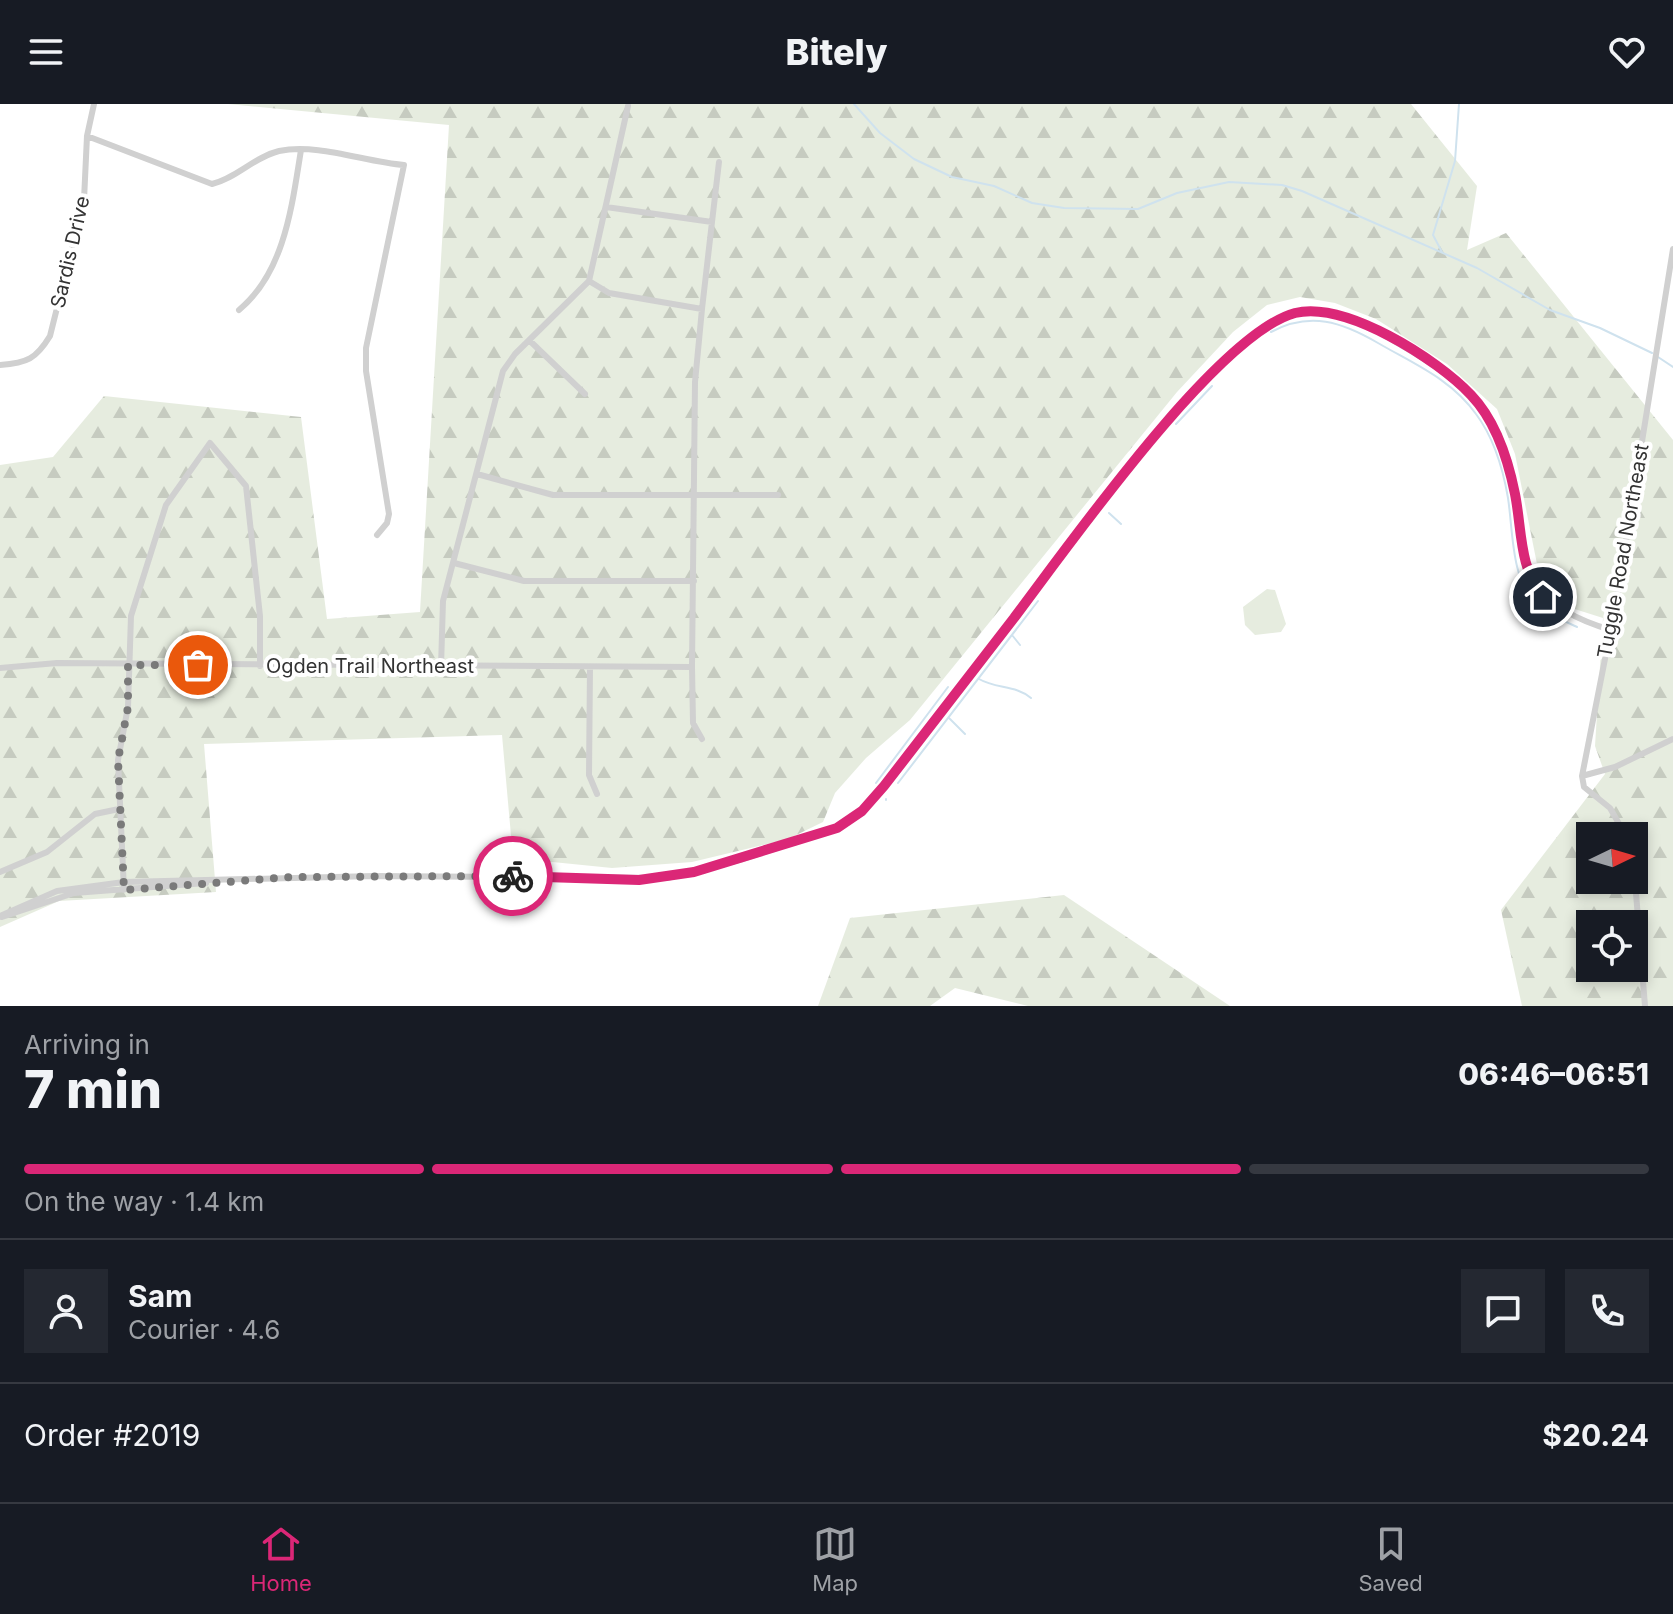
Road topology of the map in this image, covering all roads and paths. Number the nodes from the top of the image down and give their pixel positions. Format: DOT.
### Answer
graph roads {
  1 [pos="94,104"];
  2 [pos="628,106"];
  3 [pos="87,136"];
  4 [pos="301,150"];
  5 [pos="719,162"];
  6 [pos="606,207"];
  7 [pos="712,222"];
  8 [pos="1673,249"];
  9 [pos="589,281"];
  10 [pos="702,309"];
  11 [pos="239,310"];
  12 [pos="530,341"];
  13 [pos="0,365"];
  14 [pos="585,394"];
  15 [pos="477,474"];
  16 [pos="778,495"];
  17 [pos="696,497"];
  18 [pos="377,535"];
  19 [pos="454,563"];
  20 [pos="694,581"];
  21 [pos="1611,630"];
  22 [pos="128,665"];
  23 [pos="260,666"];
  24 [pos="441,667"];
  25 [pos="590,667"];
  26 [pos="692,667"];
  27 [pos="0,668"];
  28 [pos="702,739"];
  29 [pos="1673,739"];
  30 [pos="1582,776"];
  31 [pos="597,794"];
  32 [pos="119,809"];
  33 [pos="1618,822"];
  34 [pos="0,872"];
  35 [pos="124,886"];
  36 [pos="1636,894"];
  37 [pos="0,917"];
  38 [pos="1645,1006"];
  1 -- 3 [label="street, Sardis Drive"];
  2 -- 6 [label="street"];
  3 -- 4 [label="street"];
  3 -- 13 [label="street, Sardis Drive"];
  4 -- 11 [label="street"];
  4 -- 18 [label="street"];
  5 -- 7 [label="street"];
  6 -- 7 [label="street"];
  6 -- 9 [label="street"];
  7 -- 10 [label="street"];
  8 -- 21 [label="street, Tuggle Road Northeast"];
  9 -- 10 [label="street"];
  9 -- 12 [label="street"];
  10 -- 17 [label="street"];
  12 -- 14 [label="street"];
  12 -- 15 [label="street"];
  15 -- 17 [label="street"];
  15 -- 19 [label="street"];
  16 -- 17 [label="street"];
  17 -- 20 [label="street"];
  19 -- 20 [label="street"];
  19 -- 24 [label="street"];
  20 -- 26 [label="street"];
  21 -- 30 [label="street, Tuggle Road Northeast"];
  21 -- 35 [label="street"];
  22 -- 23 [label="street, Ogden Trail Northeast"];
  22 -- 23 [label="street"];
  22 -- 27 [label="street, Ogden Trail Northeast"];
  22 -- 32 [label="street"];
  23 -- 24 [label="street, Ogden Trail Northeast"];
  24 -- 25 [label="street, Ogden Trail Northeast"];
  25 -- 26 [label="street, Ogden Trail Northeast"];
  25 -- 31 [label="street"];
  26 -- 28 [label="street"];
  29 -- 30 [label="street"];
  30 -- 33 [label="street"];
  32 -- 34 [label="street"];
  32 -- 35 [label="street"];
  35 -- 37 [label="street"];
  36 -- 38 [label="street"];
}
